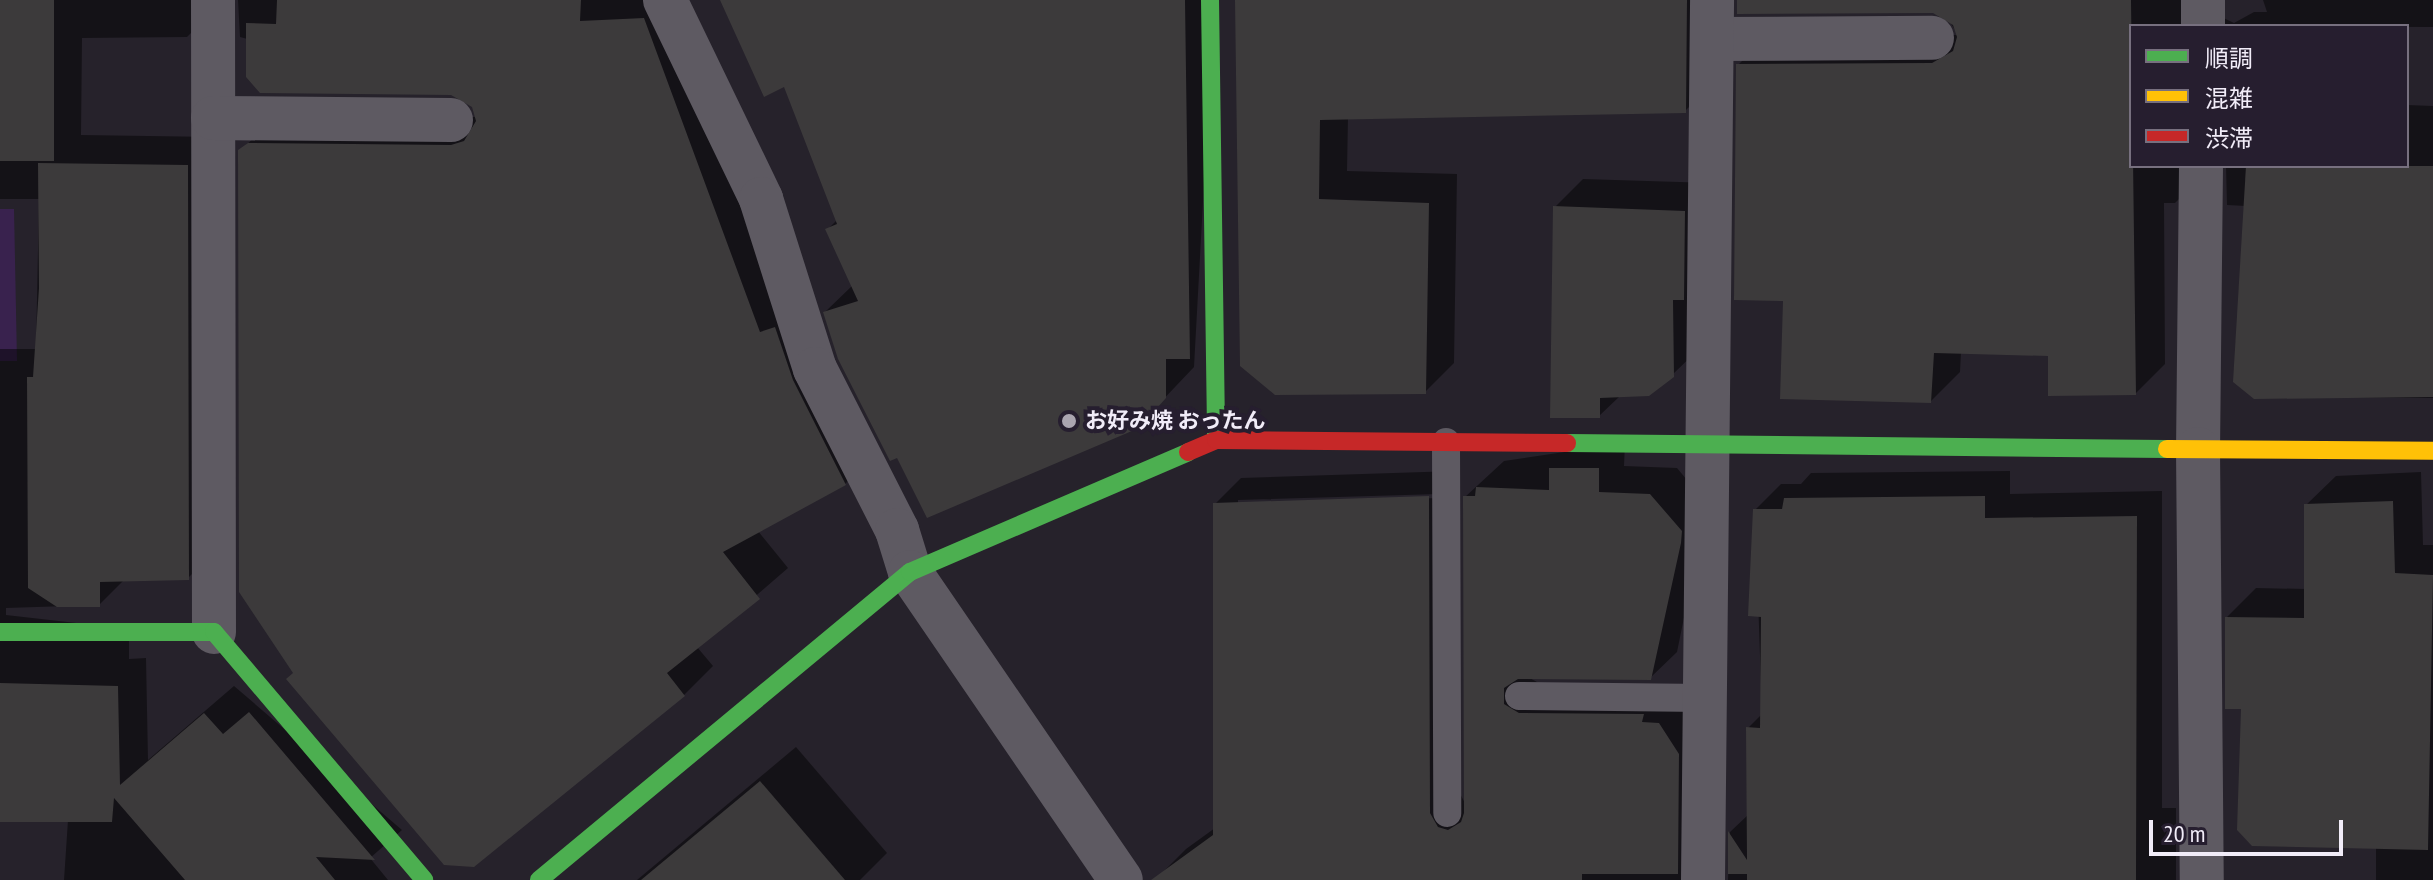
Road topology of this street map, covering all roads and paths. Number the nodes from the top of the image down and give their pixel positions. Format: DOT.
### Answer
graph roads {
  1 [pos="213,0"];
  2 [pos="665,0"];
  3 [pos="1210,0"];
  4 [pos="2203,0"];
  5 [pos="1712,19"];
  6 [pos="2203,24"];
  7 [pos="1932,38"];
  8 [pos="213,118"];
  9 [pos="451,120"];
  10 [pos="2201,168"];
  11 [pos="1216,440"];
  12 [pos="1446,442"];
  13 [pos="1706,442"];
  14 [pos="2198,449"];
  15 [pos="2433,451"];
  16 [pos="910,572"];
  17 [pos="0,632"];
  18 [pos="214,632"];
  19 [pos="1519,696"];
  20 [pos="1704,698"];
  21 [pos="1447,813"];
  22 [pos="424,880"];
  23 [pos="539,880"];
  24 [pos="1121,880"];
  25 [pos="1703,880"];
  26 [pos="2202,880"];
  1 -- 8 [label="street"];
  2 -- 16 [label="street"];
  3 -- 11 [label="street"];
  4 -- 6 [label="street"];
  5 -- 7 [label="street"];
  5 -- 13 [label="street"];
  8 -- 9 [label="street"];
  8 -- 18 [label="street"];
  10 -- 14 [label="street"];
  11 -- 12 [label="street"];
  11 -- 16 [label="street"];
  12 -- 13 [label="street"];
  12 -- 21 [label="lane"];
  13 -- 14 [label="street"];
  13 -- 20 [label="street"];
  14 -- 15 [label="street"];
  14 -- 26 [label="street"];
  16 -- 23 [label="street"];
  16 -- 24 [label="street"];
  17 -- 18 [label="street"];
  18 -- 22 [label="street"];
  19 -- 20 [label="lane"];
  20 -- 25 [label="street"];
}
